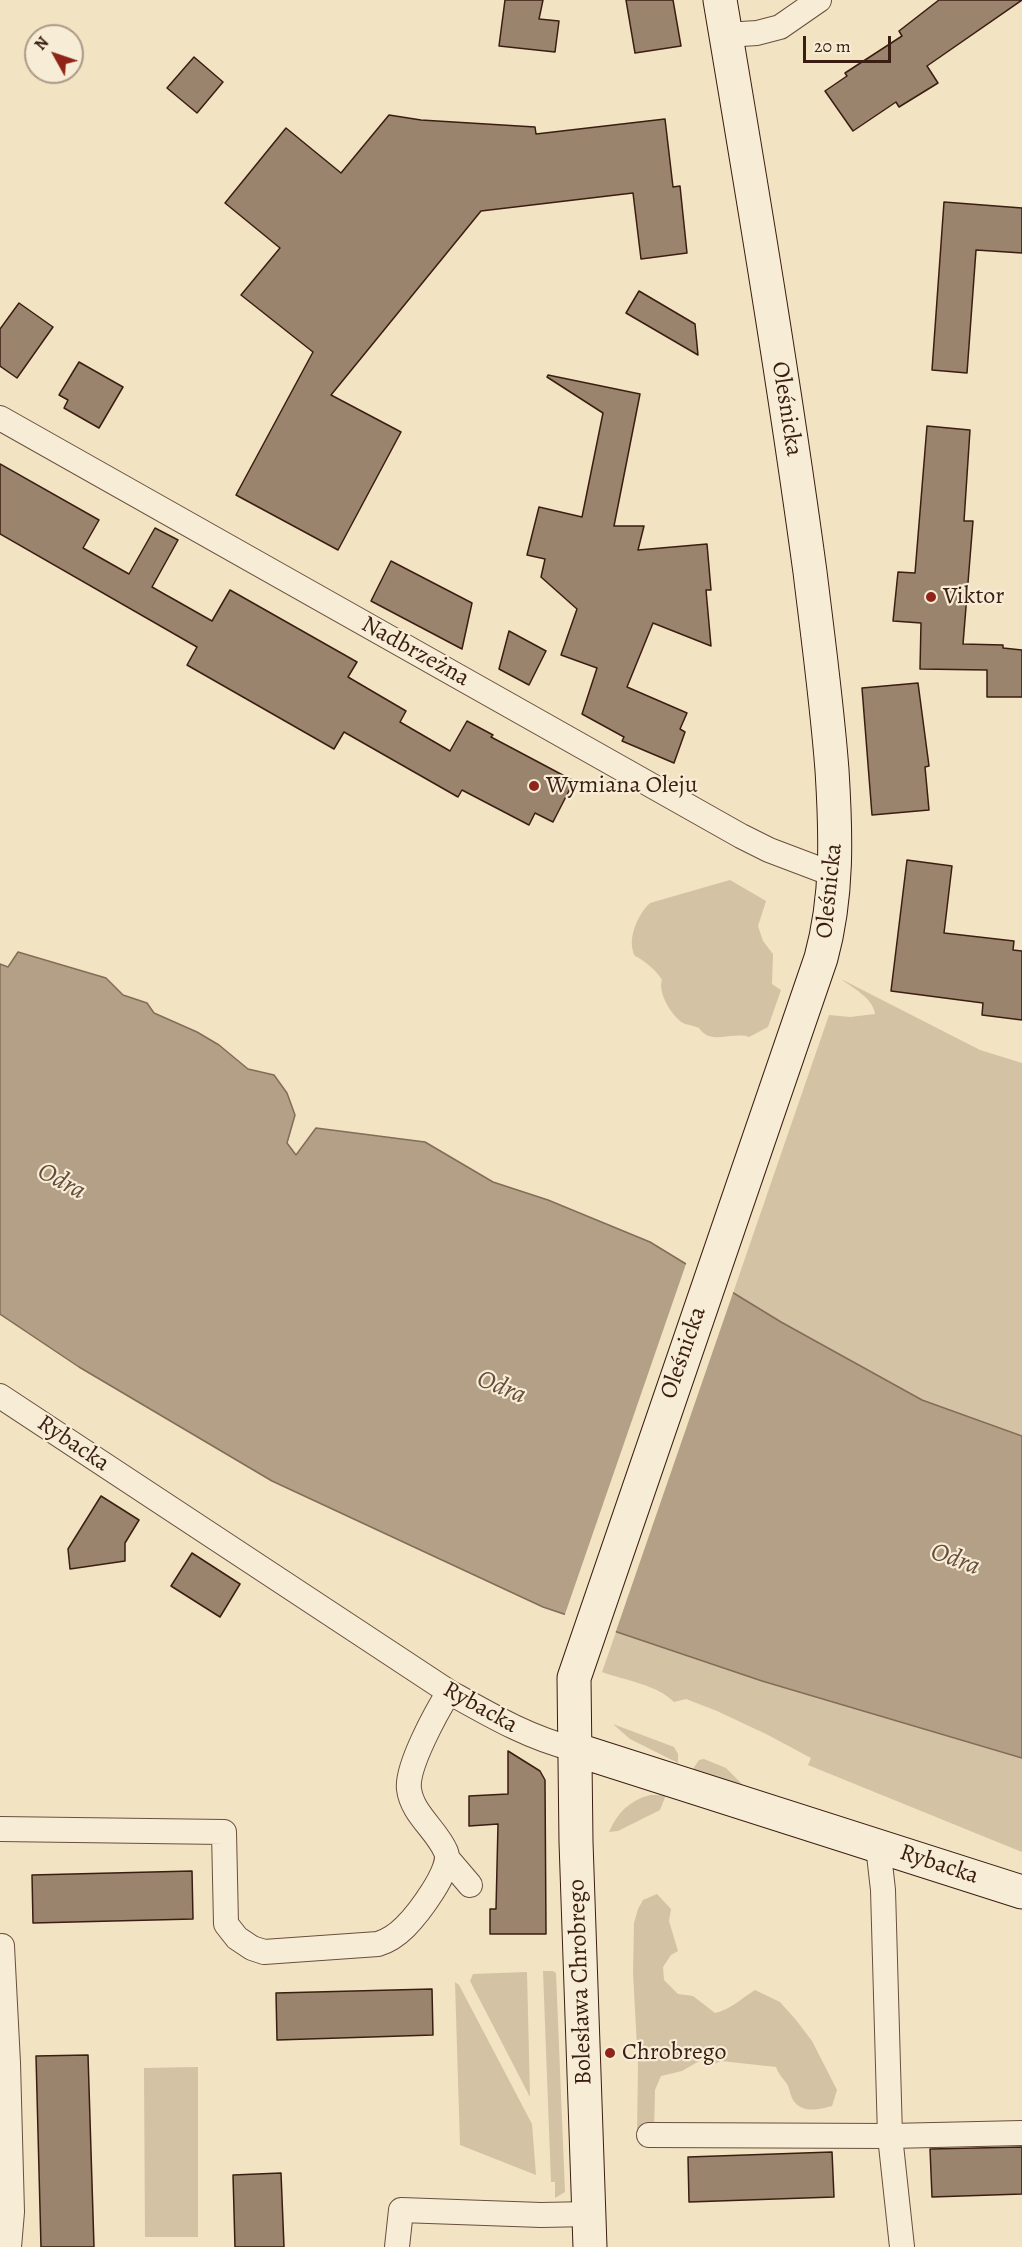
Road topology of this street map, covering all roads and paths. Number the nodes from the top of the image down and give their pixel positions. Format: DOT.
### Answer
graph roads {
  1 [pos="720,0"];
  2 [pos="819,0"];
  3 [pos="726,35"];
  4 [pos="0,418"];
  5 [pos="835,875"];
  6 [pos="0,1396"];
  7 [pos="449,1692"];
  8 [pos="574,1749"];
  9 [pos="0,1829"];
  10 [pos="878,1846"];
  11 [pos="447,1858"];
  12 [pos="470,1885"];
  13 [pos="1022,1892"];
  14 [pos="2,1946"];
  15 [pos="1022,2133"];
  16 [pos="649,2135"];
  17 [pos="890,2136"];
  18 [pos="590,2214"];
  19 [pos="6,2238"];
  20 [pos="397,2247"];
  21 [pos="590,2247"];
  22 [pos="902,2247"];
  1 -- 3 [label="main road, Oleśnicka"];
  2 -- 3 [label="street"];
  3 -- 5 [label="main road, Oleśnicka"];
  4 -- 5 [label="street, Nadbrzeżna"];
  5 -- 8 [label="main road, Oleśnicka"];
  6 -- 7 [label="street, Rybacka"];
  7 -- 8 [label="street, Rybacka"];
  7 -- 11 [label="street"];
  8 -- 10 [label="main road, Rybacka"];
  8 -- 18 [label="main road, Bolesława Chrobrego"];
  9 -- 11 [label="street"];
  10 -- 13 [label="main road, Rybacka"];
  10 -- 17 [label="street"];
  11 -- 12 [label="street"];
  14 -- 19 [label="street"];
  15 -- 17 [label="street"];
  16 -- 17 [label="street"];
  17 -- 22 [label="street"];
  18 -- 20 [label="street"];
  18 -- 21 [label="main road, Bolesława Chrobrego"];
}
